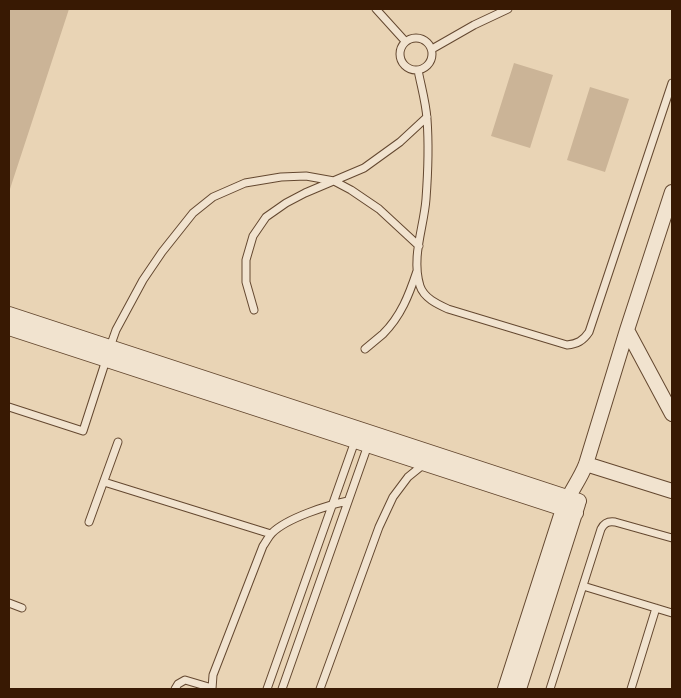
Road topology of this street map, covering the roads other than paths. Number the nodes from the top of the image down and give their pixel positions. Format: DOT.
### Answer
graph roads {
  1 [pos="376,9"];
  2 [pos="508,9"];
  3 [pos="404,41"];
  4 [pos="432,49"];
  5 [pos="418,70"];
  6 [pos="672,82"];
  7 [pos="427,117"];
  8 [pos="334,181"];
  9 [pos="672,192"];
  10 [pos="419,246"];
  11 [pos="417,271"];
  12 [pos="254,310"];
  13 [pos="9,314"];
  14 [pos="9,328"];
  15 [pos="627,330"];
  16 [pos="365,349"];
  17 [pos="108,353"];
  18 [pos="9,407"];
  19 [pos="672,414"];
  20 [pos="364,437"];
  21 [pos="118,442"];
  22 [pos="437,454"];
  23 [pos="424,464"];
  24 [pos="584,470"];
  25 [pos="104,482"];
  26 [pos="672,491"];
  27 [pos="348,501"];
  28 [pos="333,504"];
  29 [pos="571,505"];
  30 [pos="89,522"];
  31 [pos="271,534"];
  32 [pos="672,538"];
  33 [pos="583,586"];
  34 [pos="9,604"];
  35 [pos="22,608"];
  36 [pos="656,608"];
  37 [pos="672,613"];
  38 [pos="212,688"];
  39 [pos="175,689"];
  40 [pos="267,689"];
  41 [pos="282,689"];
  42 [pos="320,689"];
  43 [pos="505,689"];
  44 [pos="519,689"];
  45 [pos="550,689"];
  46 [pos="631,689"];
  1 -- 3 [label="lane"];
  2 -- 4 [label="lane"];
  3 -- 4 [label="lane"];
  3 -- 5 [label="lane"];
  4 -- 5 [label="lane"];
  5 -- 7 [label="lane"];
  6 -- 11 [label="lane"];
  7 -- 8 [label="lane"];
  7 -- 10 [label="lane"];
  8 -- 10 [label="lane"];
  8 -- 12 [label="lane"];
  8 -- 17 [label="lane"];
  9 -- 15 [label="street"];
  10 -- 11 [label="lane"];
  11 -- 16 [label="lane"];
  13 -- 17 [label="street"];
  14 -- 17 [label="street"];
  15 -- 19 [label="street"];
  15 -- 24 [label="street"];
  17 -- 18 [label="lane"];
  17 -- 20 [label="street"];
  20 -- 22 [label="street"];
  20 -- 23 [label="street"];
  20 -- 27 [label="lane"];
  20 -- 28 [label="lane"];
  21 -- 25 [label="lane"];
  22 -- 23 [label="street"];
  22 -- 29 [label="street"];
  23 -- 29 [label="street"];
  23 -- 42 [label="lane"];
  24 -- 26 [label="street"];
  24 -- 29 [label="street"];
  25 -- 30 [label="lane"];
  25 -- 31 [label="lane"];
  27 -- 28 [label="lane"];
  27 -- 41 [label="lane"];
  28 -- 31 [label="lane"];
  28 -- 40 [label="lane"];
  29 -- 43 [label="street"];
  29 -- 44 [label="street"];
  31 -- 38 [label="lane"];
  32 -- 33 [label="lane"];
  33 -- 36 [label="lane"];
  33 -- 45 [label="lane"];
  34 -- 35 [label="lane"];
  36 -- 37 [label="lane"];
  36 -- 46 [label="lane"];
  38 -- 39 [label="lane"];
}
